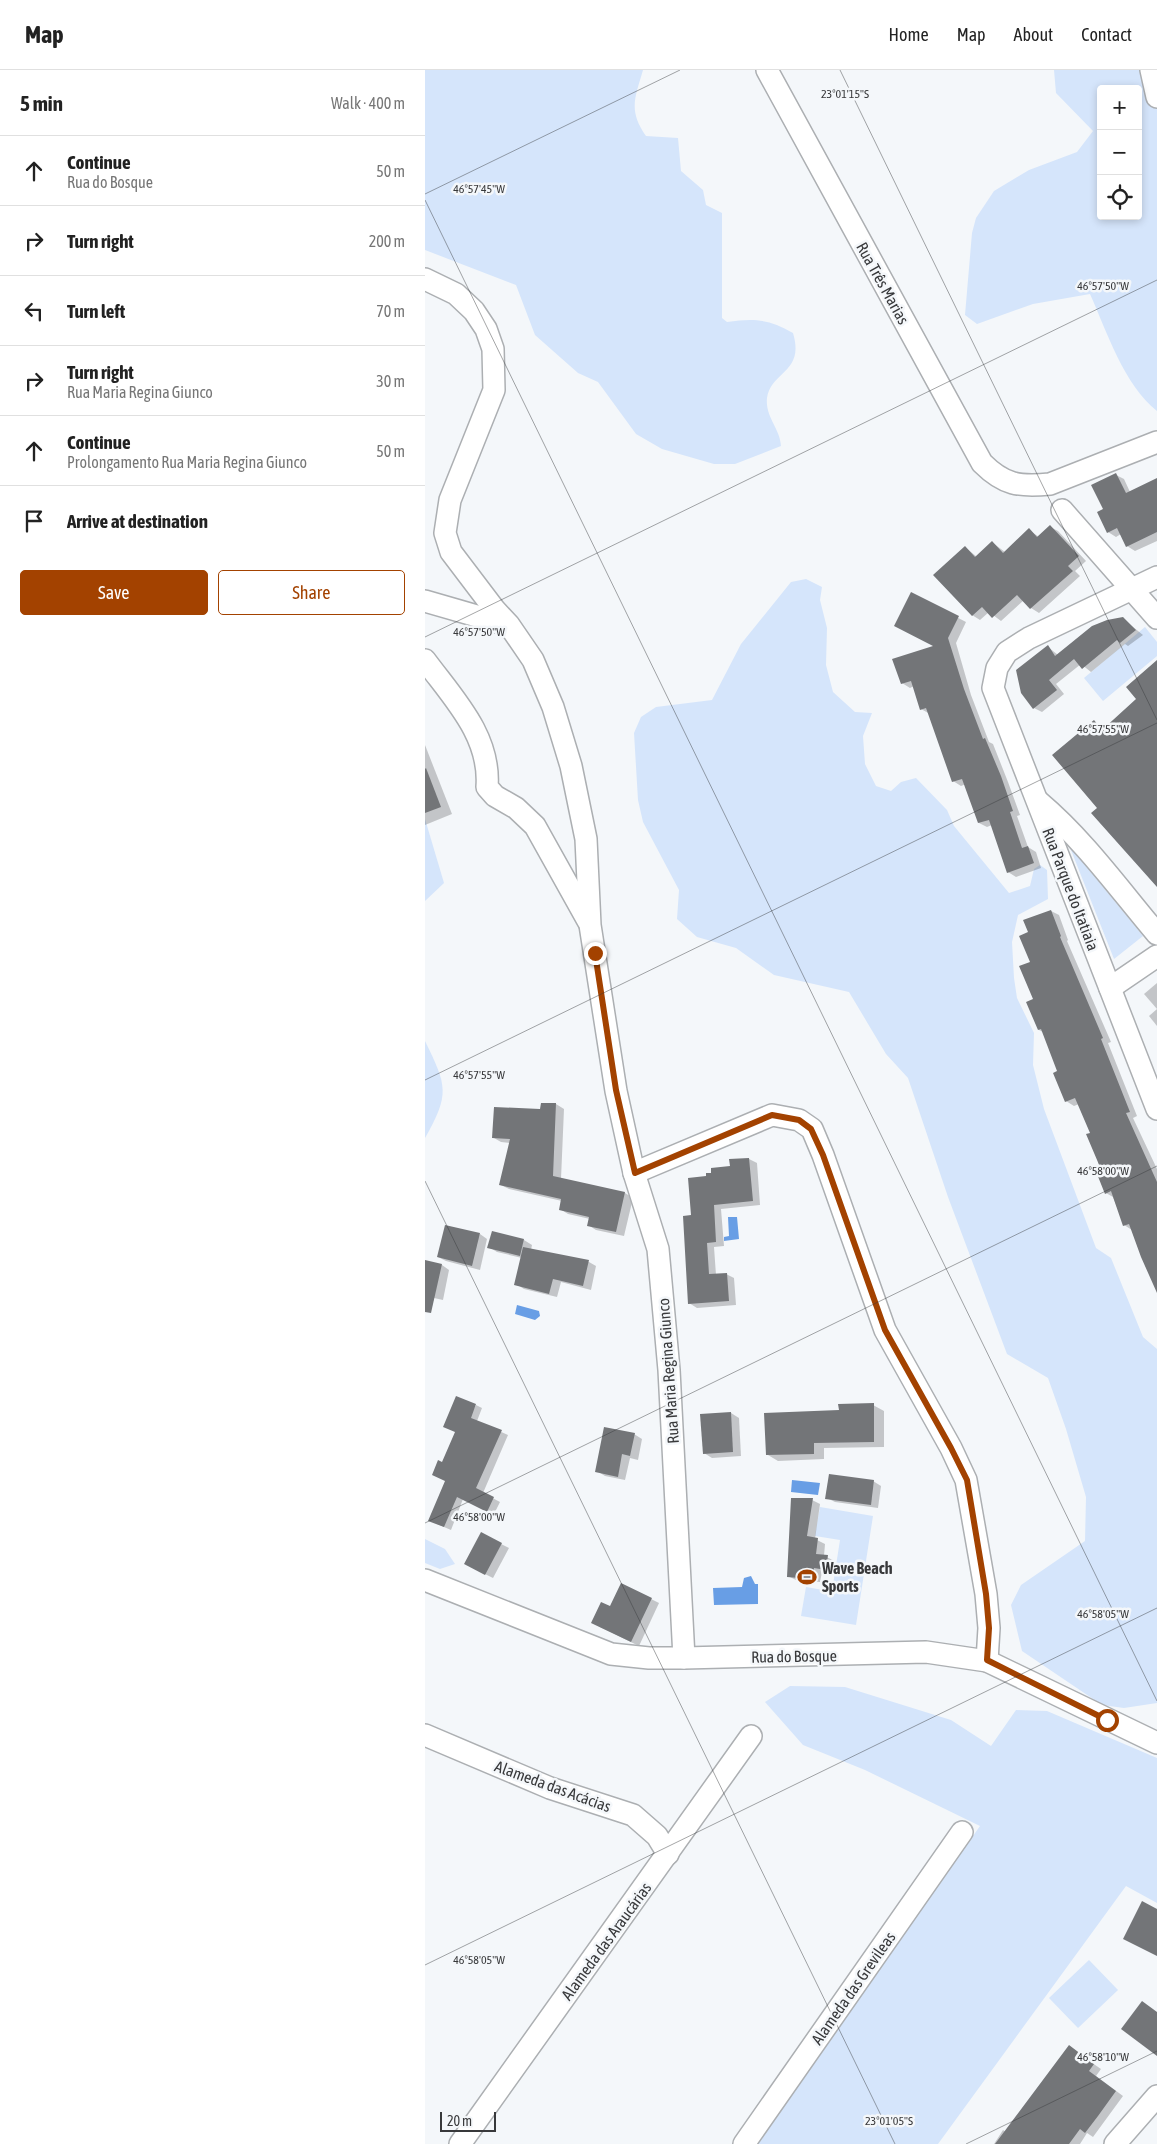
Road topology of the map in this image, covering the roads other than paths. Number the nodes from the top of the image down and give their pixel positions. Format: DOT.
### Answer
graph roads {
  1 [pos="767,70"];
  2 [pos="1151,70"];
  3 [pos="1157,97"];
  4 [pos="425,279"];
  5 [pos="1157,442"];
  6 [pos="1062,510"];
  7 [pos="1157,577"];
  8 [pos="1132,588"];
  9 [pos="425,601"];
  10 [pos="1157,618"];
  11 [pos="509,625"];
  12 [pos="425,660"];
  13 [pos="1036,800"];
  14 [pos="590,925"];
  15 [pos="1157,934"];
  16 [pos="1157,956"];
  17 [pos="1110,988"];
  18 [pos="1157,1110"];
  19 [pos="635,1173"];
  20 [pos="425,1580"];
  21 [pos="685,1658"];
  22 [pos="987,1660"];
  23 [pos="425,1735"];
  24 [pos="751,1736"];
  25 [pos="1157,1743"];
  26 [pos="962,1832"];
  27 [pos="668,1854"];
  28 [pos="1157,2096"];
  29 [pos="460,2144"];
  30 [pos="744,2144"];
  31 [pos="1115,2144"];
  1 -- 5 [label="street, Rua Três Marias"];
  2 -- 3 [label="street"];
  4 -- 11 [label="street"];
  6 -- 8 [label="street"];
  7 -- 8 [label="street"];
  8 -- 10 [label="street"];
  8 -- 13 [label="street, Rua Parque do Itatiaia"];
  9 -- 11 [label="street"];
  11 -- 14 [label="street"];
  12 -- 14 [label="street"];
  13 -- 15 [label="street"];
  13 -- 17 [label="street, Rua Parque do Itatiaia"];
  14 -- 19 [label="street, Rua Maria Regina Giunco"];
  16 -- 17 [label="street"];
  17 -- 18 [label="street, Rua Parque do Itatiaia"];
  19 -- 21 [label="street, Rua Maria Regina Giunco"];
  19 -- 22 [label="street"];
  20 -- 21 [label="street, Rua do Bosque"];
  21 -- 22 [label="street, Rua do Bosque"];
  22 -- 25 [label="street, Rua do Bosque"];
  23 -- 27 [label="street, Alameda das Acácias"];
  24 -- 27 [label="street, Alameda das Araucárias"];
  26 -- 30 [label="street, Alameda das Grevileas"];
  27 -- 29 [label="street, Alameda das Araucárias"];
  28 -- 31 [label="street"];
}
